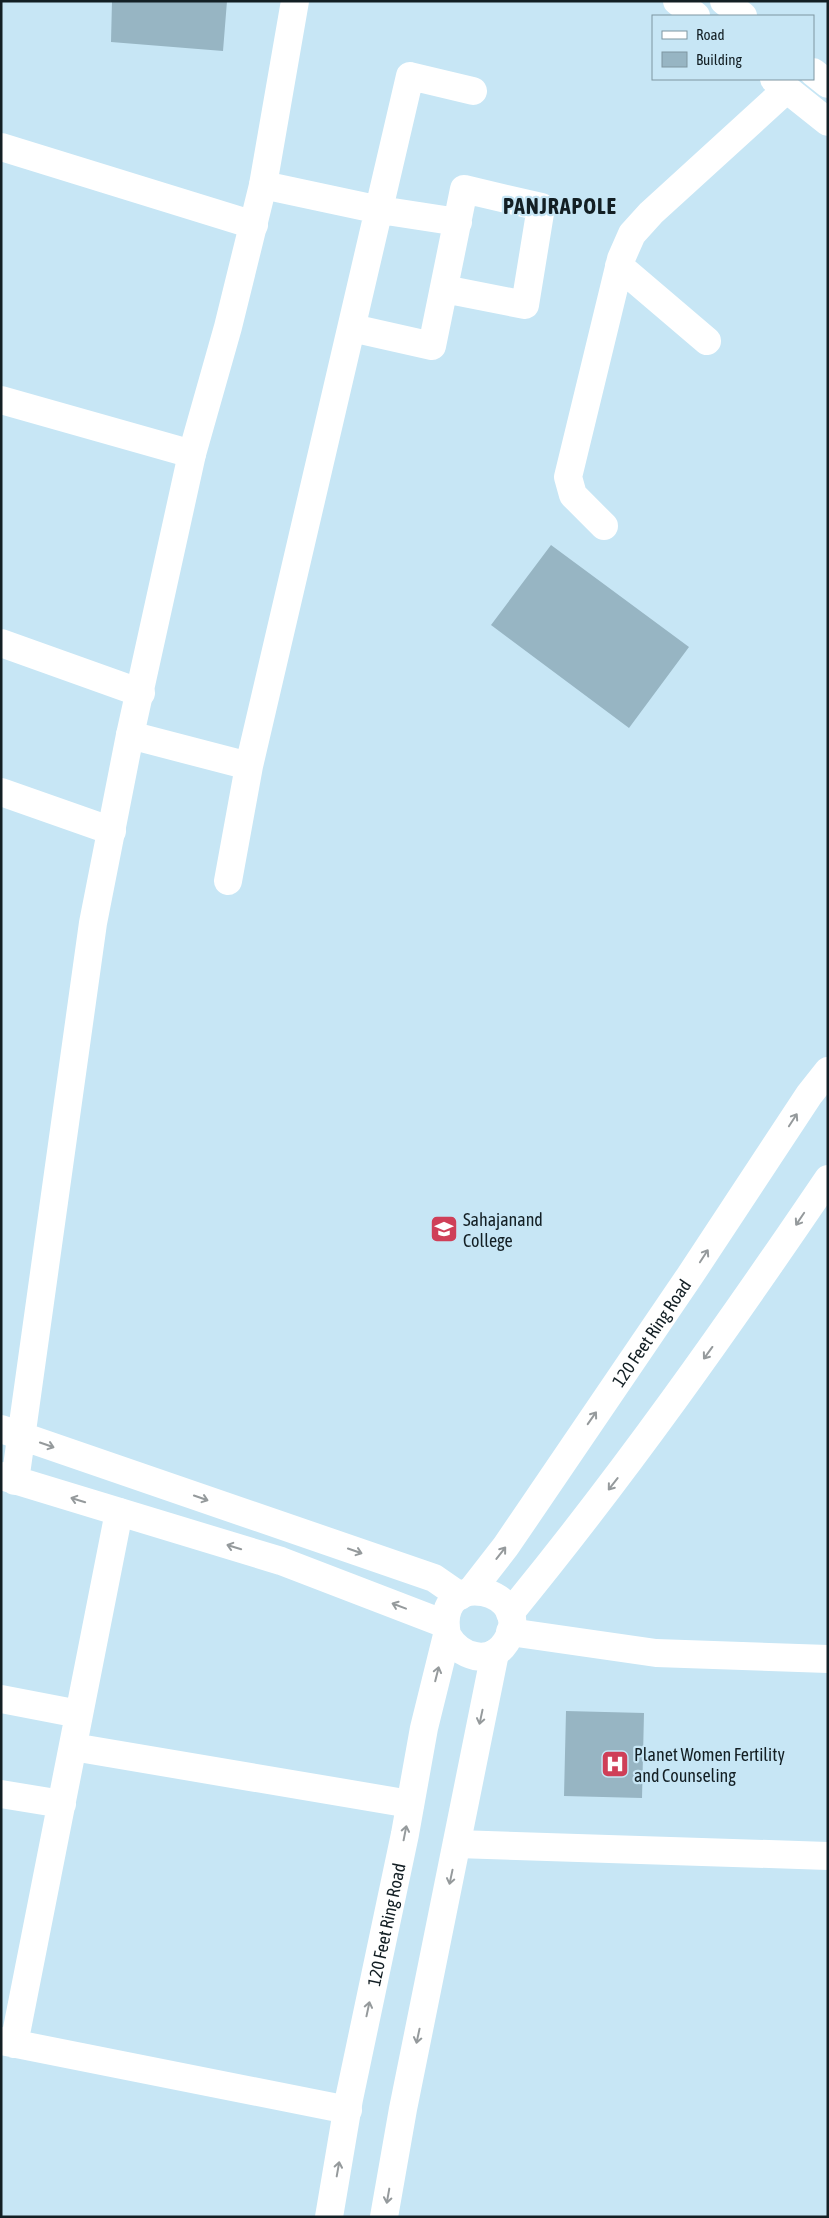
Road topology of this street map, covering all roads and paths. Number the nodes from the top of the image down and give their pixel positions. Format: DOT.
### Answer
graph roads {
  1 [pos="295,1"];
  2 [pos="677,1"];
  3 [pos="724,1"];
  4 [pos="695,15"];
  5 [pos="742,15"];
  6 [pos="814,73"];
  7 [pos="780,84"];
  8 [pos="828,84"];
  9 [pos="473,91"];
  10 [pos="828,122"];
  11 [pos="1,147"];
  12 [pos="263,185"];
  13 [pos="380,210"];
  14 [pos="458,222"];
  15 [pos="254,225"];
  16 [pos="619,266"];
  17 [pos="444,289"];
  18 [pos="352,328"];
  19 [pos="707,341"];
  20 [pos="1,400"];
  21 [pos="192,454"];
  22 [pos="604,526"];
  23 [pos="1,643"];
  24 [pos="140,693"];
  25 [pos="130,736"];
  26 [pos="249,766"];
  27 [pos="1,792"];
  28 [pos="112,831"];
  29 [pos="228,881"];
  30 [pos="828,1071"];
  31 [pos="828,1179"];
  32 [pos="11,1432"];
  33 [pos="8,1478"];
  34 [pos="119,1512"];
  35 [pos="465,1594"];
  36 [pos="446,1630"];
  37 [pos="505,1633"];
  38 [pos="828,1659"];
  39 [pos="1,1699"];
  40 [pos="79,1714"];
  41 [pos="73,1747"];
  42 [pos="1,1794"];
  43 [pos="62,1804"];
  44 [pos="410,1804"];
  45 [pos="458,1844"];
  46 [pos="828,1856"];
  47 [pos="8,2043"];
  48 [pos="348,2110"];
  49 [pos="329,2217"];
  50 [pos="384,2217"];
  1 -- 12 [label="street"];
  2 -- 4 [label="street"];
  3 -- 5 [label="street"];
  6 -- 8 [label="street"];
  7 -- 10 [label="street"];
  7 -- 16 [label="street"];
  9 -- 13 [label="street"];
  11 -- 15 [label="street"];
  12 -- 13 [label="street"];
  12 -- 15 [label="street"];
  13 -- 14 [label="street"];
  13 -- 18 [label="street"];
  14 -- 17 [label="street"];
  14 -- 17 [label="street"];
  15 -- 21 [label="street"];
  16 -- 19 [label="street"];
  16 -- 22 [label="street"];
  17 -- 18 [label="street"];
  18 -- 26 [label="street"];
  20 -- 21 [label="street"];
  21 -- 24 [label="street"];
  23 -- 24 [label="street"];
  24 -- 25 [label="street"];
  25 -- 26 [label="street"];
  25 -- 28 [label="street"];
  26 -- 29 [label="street"];
  27 -- 28 [label="street"];
  28 -- 32 [label="street"];
  35 -- 30 [label="street, 120 Feet Ring Road, one-way"];
  31 -- 37 [label="street, one-way"];
  32 -- 33 [label="street"];
  32 -- 35 [label="street, one-way"];
  34 -- 33 [label="street, one-way"];
  36 -- 34 [label="street, one-way"];
  34 -- 40 [label="street"];
  35 -- 36 [label="street"];
  35 -- 37 [label="street"];
  36 -- 37 [label="street"];
  44 -- 36 [label="street, 120 Feet Ring Road, one-way"];
  37 -- 38 [label="street"];
  37 -- 45 [label="street, one-way"];
  39 -- 40 [label="street"];
  40 -- 41 [label="street"];
  41 -- 43 [label="street"];
  41 -- 44 [label="street"];
  42 -- 43 [label="street"];
  43 -- 47 [label="street"];
  48 -- 44 [label="street, 120 Feet Ring Road, one-way"];
  45 -- 46 [label="street"];
  45 -- 50 [label="street, one-way"];
  47 -- 48 [label="street"];
  49 -- 48 [label="street, 120 Feet Ring Road, one-way"];
}
